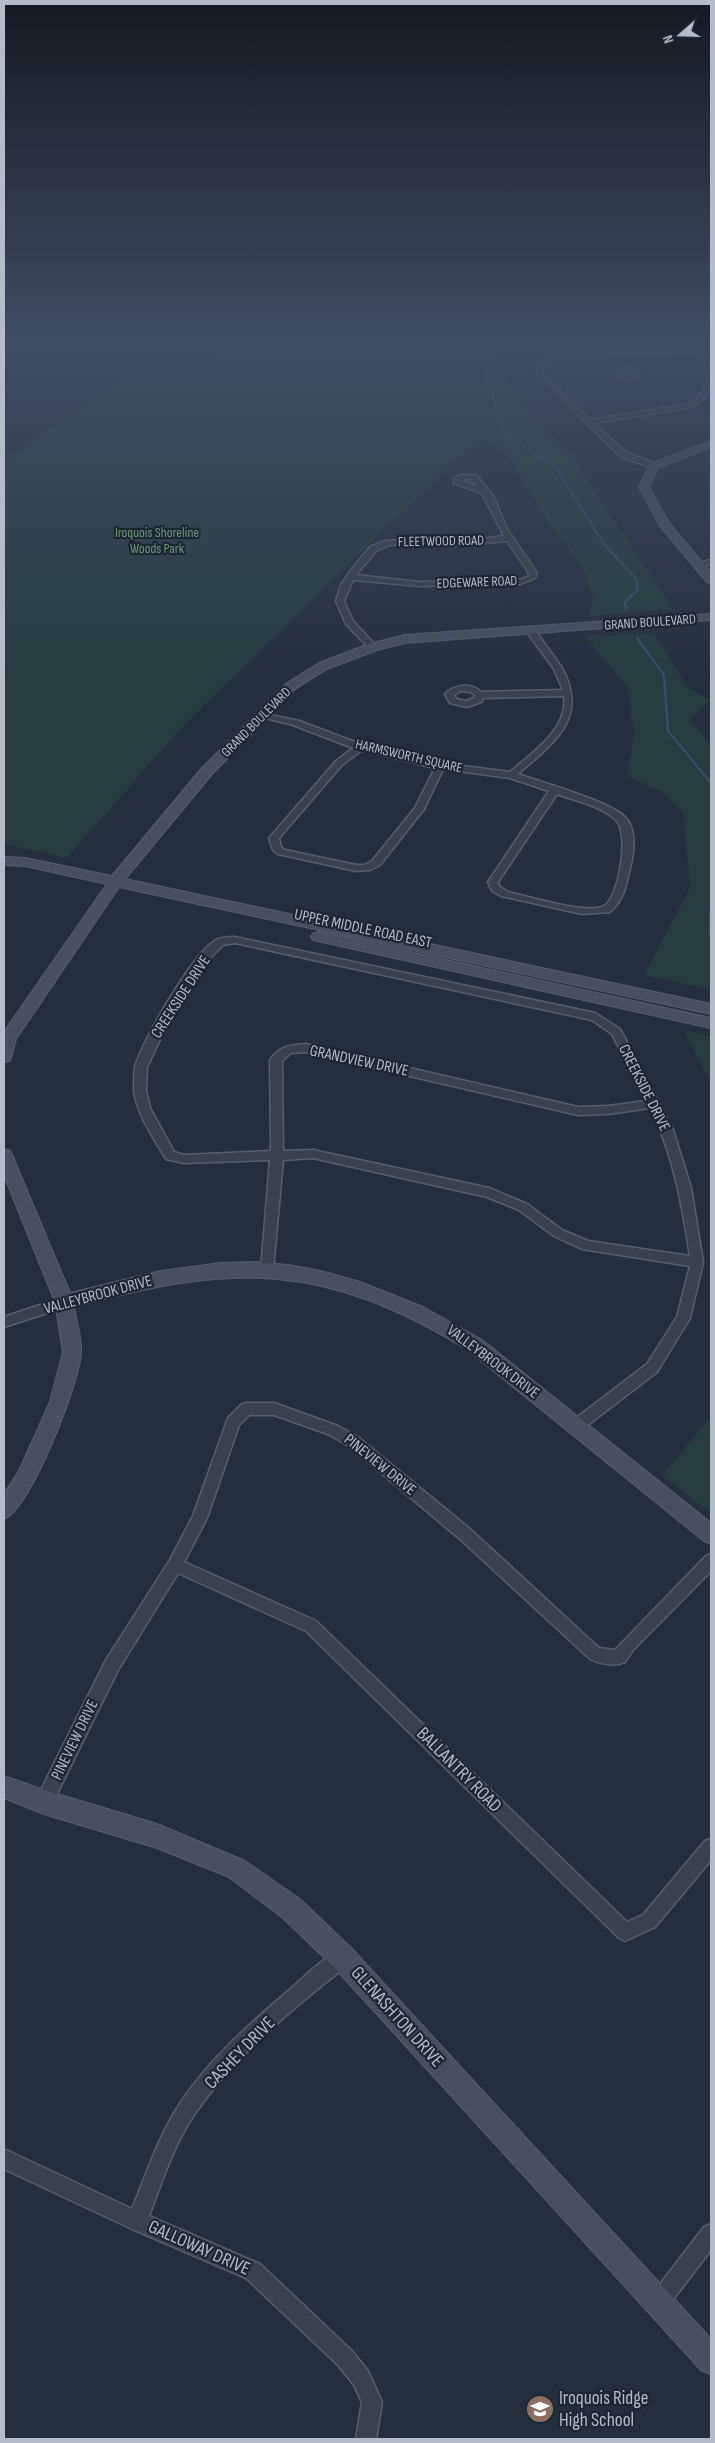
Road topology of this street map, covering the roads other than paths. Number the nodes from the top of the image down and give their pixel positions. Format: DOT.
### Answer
graph roads {
  1 [pos="627,456"];
  2 [pos="680,456"];
  3 [pos="654,466"];
  4 [pos="484,490"];
  5 [pos="509,538"];
  6 [pos="711,562"];
  7 [pos="698,564"];
  8 [pos="350,577"];
  9 [pos="711,580"];
  10 [pos="711,617"];
  11 [pos="532,631"];
  12 [pos="373,647"];
  13 [pos="568,693"];
  14 [pos="479,695"];
  15 [pos="264,715"];
  16 [pos="360,747"];
  17 [pos="440,766"];
  18 [pos="512,775"];
  19 [pos="555,790"];
  20 [pos="7,862"];
  21 [pos="113,886"];
  22 [pos="711,1009"];
  23 [pos="711,1023"];
  24 [pos="6,1038"];
  25 [pos="4,1056"];
  26 [pos="652,1104"];
  27 [pos="4,1154"];
  28 [pos="277,1154"];
  29 [pos="697,1262"];
  30 [pos="266,1270"];
  31 [pos="64,1302"];
  32 [pos="4,1322"];
  33 [pos="576,1426"];
  34 [pos="4,1510"];
  35 [pos="711,1535"];
  36 [pos="711,1561"];
  37 [pos="175,1564"];
  38 [pos="4,1787"];
  39 [pos="44,1802"];
  40 [pos="711,1847"];
  41 [pos="343,1958"];
  42 [pos="4,2159"];
  43 [pos="137,2221"];
  44 [pos="711,2234"];
  45 [pos="658,2303"];
  46 [pos="711,2360"];
  47 [pos="366,2439"];
  1 -- 3 [label="street"];
  2 -- 3 [label="street"];
  3 -- 7 [label="street"];
  4 -- 5 [label="street, EDGEWARE ROAD"];
  5 -- 8 [label="street, FLEETWOOD ROAD"];
  5 -- 8 [label="street, EDGEWARE ROAD"];
  6 -- 7 [label="street"];
  7 -- 9 [label="street"];
  8 -- 12 [label="street, FLEETWOOD ROAD"];
  10 -- 11 [label="street, GRAND BOULEVARD"];
  11 -- 12 [label="street, GRAND BOULEVARD"];
  11 -- 13 [label="street"];
  12 -- 15 [label="street, GRAND BOULEVARD"];
  13 -- 14 [label="street"];
  13 -- 18 [label="street"];
  15 -- 16 [label="street, HARMSWORTH SQUARE"];
  15 -- 21 [label="street, GRAND BOULEVARD"];
  16 -- 17 [label="street, HARMSWORTH SQUARE"];
  16 -- 17 [label="street"];
  17 -- 18 [label="street, HARMSWORTH SQUARE"];
  18 -- 19 [label="street, HARMSWORTH SQUARE"];
  19 -- 19 [label="street, HARMSWORTH SQUARE"];
  20 -- 21 [label="street, UPPER MIDDLE ROAD EAST"];
  21 -- 22 [label="street, UPPER MIDDLE ROAD EAST"];
  21 -- 23 [label="street, UPPER MIDDLE ROAD EAST"];
  21 -- 24 [label="street, GRAND BOULEVARD"];
  24 -- 25 [label="street, GRAND BOULEVARD"];
  26 -- 28 [label="street, GRANDVIEW DRIVE"];
  26 -- 28 [label="street, CREEKSIDE DRIVE"];
  26 -- 29 [label="street, CREEKSIDE DRIVE"];
  27 -- 31 [label="street"];
  28 -- 29 [label="street, CREEKSIDE DRIVE"];
  28 -- 30 [label="street, GRANDVIEW DRIVE"];
  29 -- 33 [label="street, CREEKSIDE DRIVE"];
  30 -- 31 [label="street, VALLEYBROOK DRIVE"];
  30 -- 33 [label="street, VALLEYBROOK DRIVE"];
  31 -- 32 [label="street, VALLEYBROOK DRIVE"];
  31 -- 34 [label="street"];
  33 -- 35 [label="street, VALLEYBROOK DRIVE"];
  36 -- 37 [label="street, PINEVIEW DRIVE"];
  37 -- 39 [label="street, PINEVIEW DRIVE"];
  37 -- 40 [label="street, BALLANTRY ROAD"];
  38 -- 39 [label="street, GLENASHTON DRIVE"];
  39 -- 41 [label="street, GLENASHTON DRIVE"];
  41 -- 43 [label="street, CASHEY DRIVE"];
  41 -- 45 [label="street, GLENASHTON DRIVE"];
  42 -- 43 [label="street, GALLOWAY DRIVE"];
  43 -- 47 [label="street, GALLOWAY DRIVE"];
  44 -- 45 [label="street"];
  45 -- 46 [label="street, GLENASHTON DRIVE"];
}
